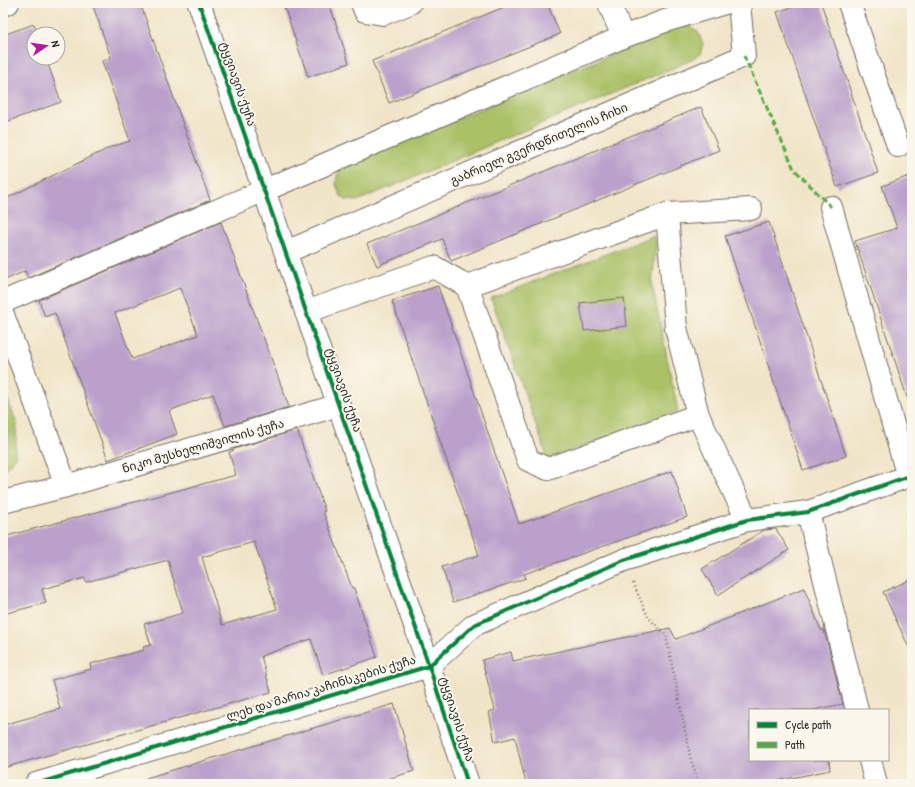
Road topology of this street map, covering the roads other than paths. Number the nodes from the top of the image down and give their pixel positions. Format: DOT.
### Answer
graph roads {
  1 [pos="8,3"];
  2 [pos="199,3"];
  3 [pos="362,3"];
  4 [pos="410,3"];
  5 [pos="609,3"];
  6 [pos="725,3"];
  7 [pos="739,3"];
  8 [pos="849,3"];
  9 [pos="3,5"];
  10 [pos="623,37"];
  11 [pos="898,146"];
  12 [pos="264,190"];
  13 [pos="831,207"];
  14 [pos="751,209"];
  15 [pos="667,214"];
  16 [pos="286,252"];
  17 [pos="466,286"];
  18 [pos="3,302"];
  19 [pos="306,312"];
  20 [pos="3,315"];
  21 [pos="339,406"];
  22 [pos="698,415"];
  23 [pos="910,476"];
  24 [pos="66,486"];
  25 [pos="3,502"];
  26 [pos="808,512"];
  27 [pos="747,520"];
  28 [pos="429,666"];
  29 [pos="858,709"];
  30 [pos="870,761"];
  31 [pos="36,784"];
  32 [pos="468,784"];
  33 [pos="876,784"];
  1 -- 9 [label="street"];
  2 -- 12 [label="street, ტყვიავის ქუჩა"];
  3 -- 4 [label="street"];
  5 -- 10 [label="street"];
  6 -- 10 [label="street"];
  7 -- 16 [label="street, გაბრიელ გვერდწითელის ჩიხი"];
  8 -- 11 [label="street"];
  10 -- 12 [label="street"];
  12 -- 16 [label="street, ტყვიავის ქუჩა"];
  12 -- 18 [label="street"];
  13 -- 23 [label="street"];
  14 -- 15 [label="street"];
  15 -- 17 [label="street"];
  15 -- 22 [label="street"];
  16 -- 19 [label="street, ტყვიავის ქუჩა"];
  17 -- 19 [label="street"];
  17 -- 22 [label="street"];
  19 -- 21 [label="street, ტყვიავის ქუჩა"];
  20 -- 24 [label="street"];
  21 -- 24 [label="street, ნიკო მუსხელიშვილის ქუჩა"];
  21 -- 28 [label="street, ტყვიავის ქუჩა"];
  22 -- 27 [label="street"];
  23 -- 26 [label="street, ლეხ და მარია კაჩინსკების ქუჩა"];
  24 -- 25 [label="street, ნიკო მუსხელიშვილის ქუჩა"];
  26 -- 27 [label="street, ლეხ და მარია კაჩინსკების ქუჩა"];
  26 -- 29 [label="street"];
  27 -- 28 [label="street, ლეხ და მარია კაჩინსკების ქუჩა"];
  28 -- 31 [label="street, ლეხ და მარია კაჩინსკების ქუჩა"];
  28 -- 32 [label="street, ტყვიავის ქუჩა"];
  30 -- 33 [label="street"];
}
